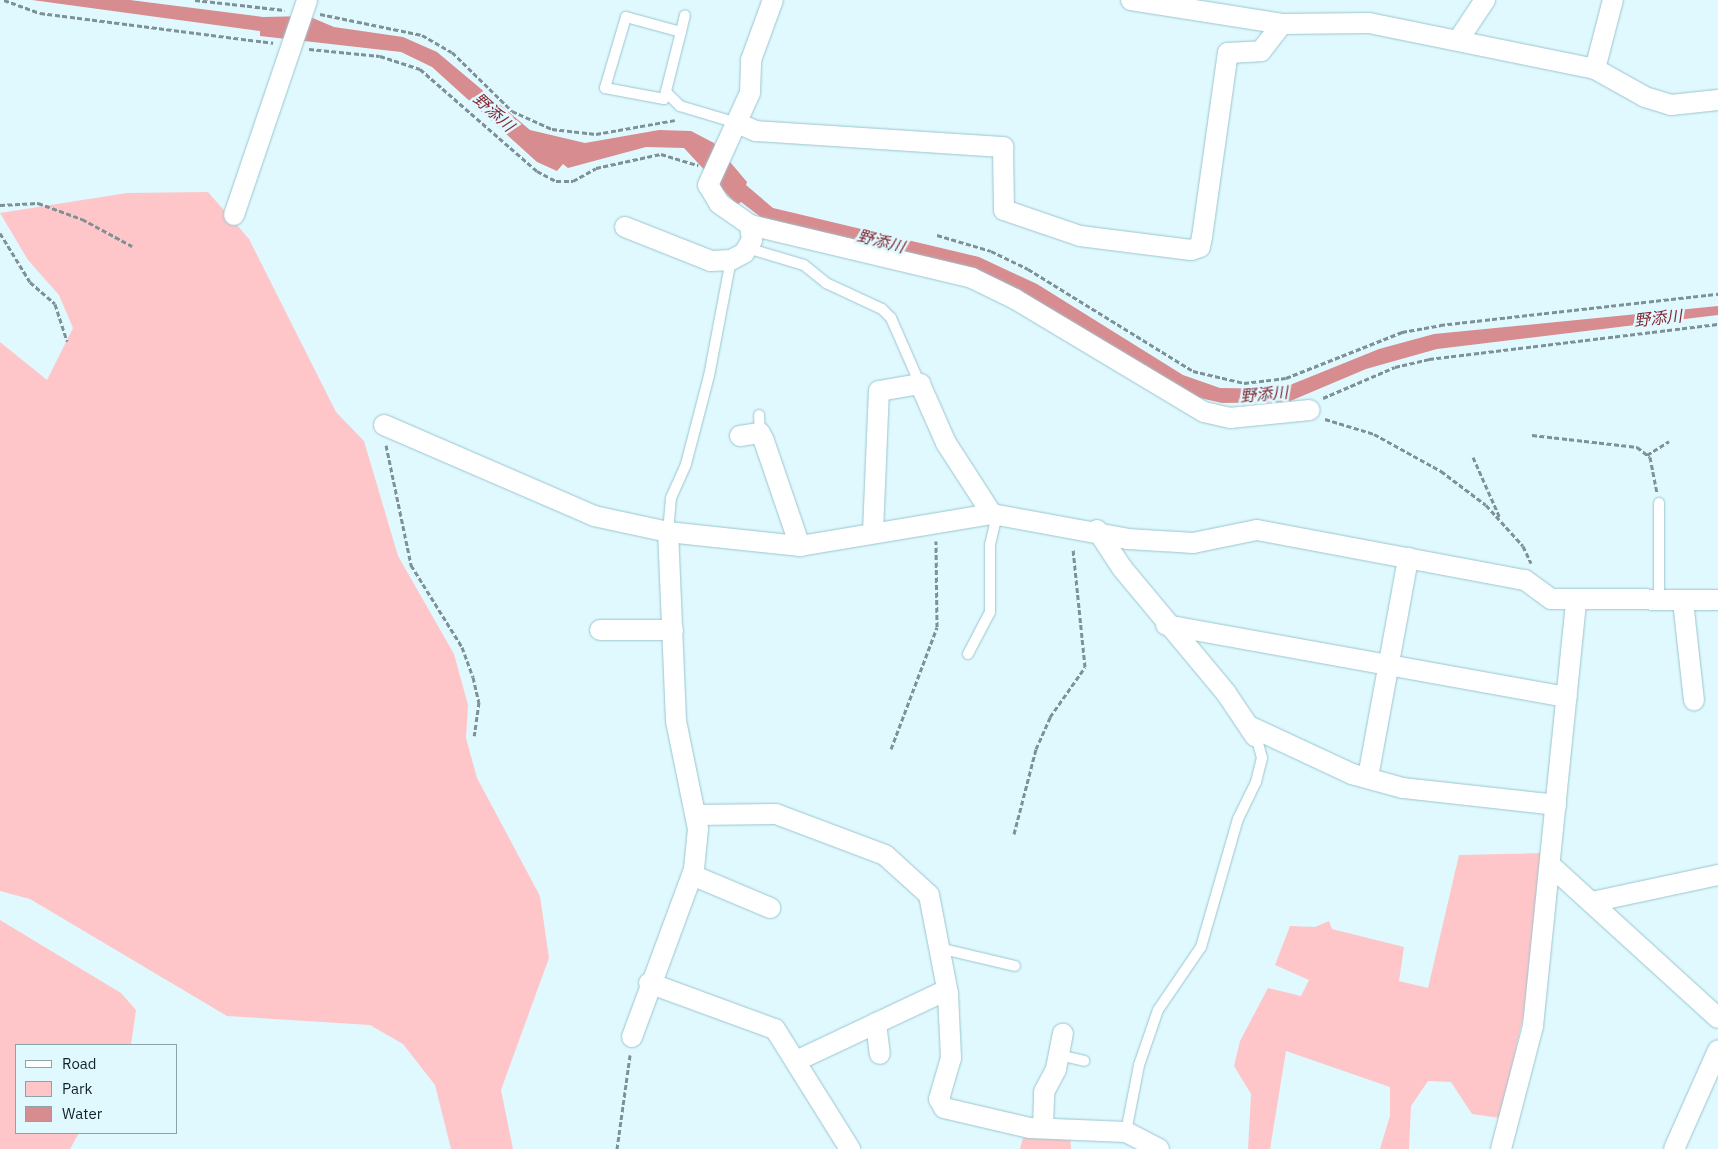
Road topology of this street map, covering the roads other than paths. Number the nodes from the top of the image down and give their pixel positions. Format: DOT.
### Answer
graph roads {
  1 [pos="773,0"];
  2 [pos="1131,0"];
  3 [pos="1484,0"];
  4 [pos="1613,0"];
  5 [pos="304,9"];
  6 [pos="685,15"];
  7 [pos="1282,24"];
  8 [pos="681,32"];
  9 [pos="1459,39"];
  10 [pos="1595,69"];
  11 [pos="666,92"];
  12 [pos="1718,100"];
  13 [pos="736,123"];
  14 [pos="234,215"];
  15 [pos="750,225"];
  16 [pos="625,227"];
  17 [pos="739,254"];
  18 [pos="920,384"];
  19 [pos="1310,410"];
  20 [pos="384,425"];
  21 [pos="740,436"];
  22 [pos="1659,502"];
  23 [pos="995,514"];
  24 [pos="1097,530"];
  25 [pos="668,532"];
  26 [pos="873,532"];
  27 [pos="800,546"];
  28 [pos="1408,558"];
  29 [pos="1718,600"];
  30 [pos="1659,601"];
  31 [pos="1683,601"];
  32 [pos="1576,602"];
  33 [pos="1166,625"];
  34 [pos="600,630"];
  35 [pos="673,630"];
  36 [pos="968,654"];
  37 [pos="1388,665"];
  38 [pos="1567,698"];
  39 [pos="1694,700"];
  40 [pos="1252,731"];
  41 [pos="1368,777"];
  42 [pos="1556,805"];
  43 [pos="696,815"];
  44 [pos="1550,865"];
  45 [pos="692,875"];
  46 [pos="1718,875"];
  47 [pos="1592,902"];
  48 [pos="770,908"];
  49 [pos="939,948"];
  50 [pos="1015,966"];
  51 [pos="649,983"];
  52 [pos="947,990"];
  53 [pos="1718,1018"];
  54 [pos="876,1023"];
  55 [pos="1064,1034"];
  56 [pos="632,1037"];
  57 [pos="1718,1050"];
  58 [pos="880,1054"];
  59 [pos="1059,1055"];
  60 [pos="796,1061"];
  61 [pos="1084,1061"];
  62 [pos="1043,1127"];
  63 [pos="1126,1132"];
  64 [pos="1151,1147"];
  65 [pos="850,1149"];
  66 [pos="1501,1149"];
  67 [pos="1674,1149"];
  1 -- 13 [label="street"];
  2 -- 7 [label="street"];
  3 -- 9 [label="street"];
  4 -- 10 [label="street"];
  5 -- 14 [label="street"];
  6 -- 8 [label="lane"];
  7 -- 9 [label="street"];
  7 -- 13 [label="street"];
  8 -- 11 [label="lane"];
  8 -- 11 [label="lane"];
  9 -- 10 [label="street"];
  10 -- 12 [label="street"];
  11 -- 13 [label="lane"];
  13 -- 15 [label="street"];
  15 -- 17 [label="street"];
  15 -- 19 [label="street"];
  16 -- 17 [label="street"];
  17 -- 18 [label="lane"];
  17 -- 25 [label="lane"];
  18 -- 23 [label="street"];
  18 -- 26 [label="street"];
  20 -- 25 [label="street"];
  21 -- 27 [label="street"];
  22 -- 30 [label="lane"];
  23 -- 24 [label="street"];
  23 -- 26 [label="street"];
  23 -- 36 [label="lane"];
  24 -- 28 [label="street"];
  24 -- 33 [label="street"];
  25 -- 27 [label="street"];
  25 -- 35 [label="street"];
  26 -- 27 [label="street"];
  28 -- 32 [label="street"];
  28 -- 37 [label="street"];
  29 -- 31 [label="street"];
  30 -- 31 [label="street"];
  30 -- 32 [label="street"];
  31 -- 39 [label="street"];
  32 -- 38 [label="street"];
  33 -- 37 [label="street"];
  33 -- 40 [label="street"];
  34 -- 35 [label="street"];
  35 -- 43 [label="street"];
  37 -- 38 [label="street"];
  37 -- 41 [label="street"];
  38 -- 42 [label="street"];
  40 -- 41 [label="street"];
  40 -- 63 [label="lane"];
  41 -- 42 [label="street"];
  42 -- 44 [label="street"];
  43 -- 45 [label="street"];
  43 -- 49 [label="street"];
  44 -- 47 [label="street"];
  44 -- 66 [label="street"];
  45 -- 48 [label="street"];
  45 -- 51 [label="street"];
  46 -- 47 [label="street"];
  47 -- 53 [label="street"];
  49 -- 50 [label="lane"];
  49 -- 52 [label="street"];
  51 -- 56 [label="street"];
  51 -- 60 [label="street"];
  52 -- 54 [label="street"];
  52 -- 62 [label="street"];
  54 -- 58 [label="street"];
  54 -- 60 [label="street"];
  55 -- 59 [label="street"];
  57 -- 67 [label="street"];
  59 -- 61 [label="lane"];
  59 -- 62 [label="street"];
  60 -- 65 [label="street"];
  62 -- 63 [label="street"];
  63 -- 64 [label="street"];
}
